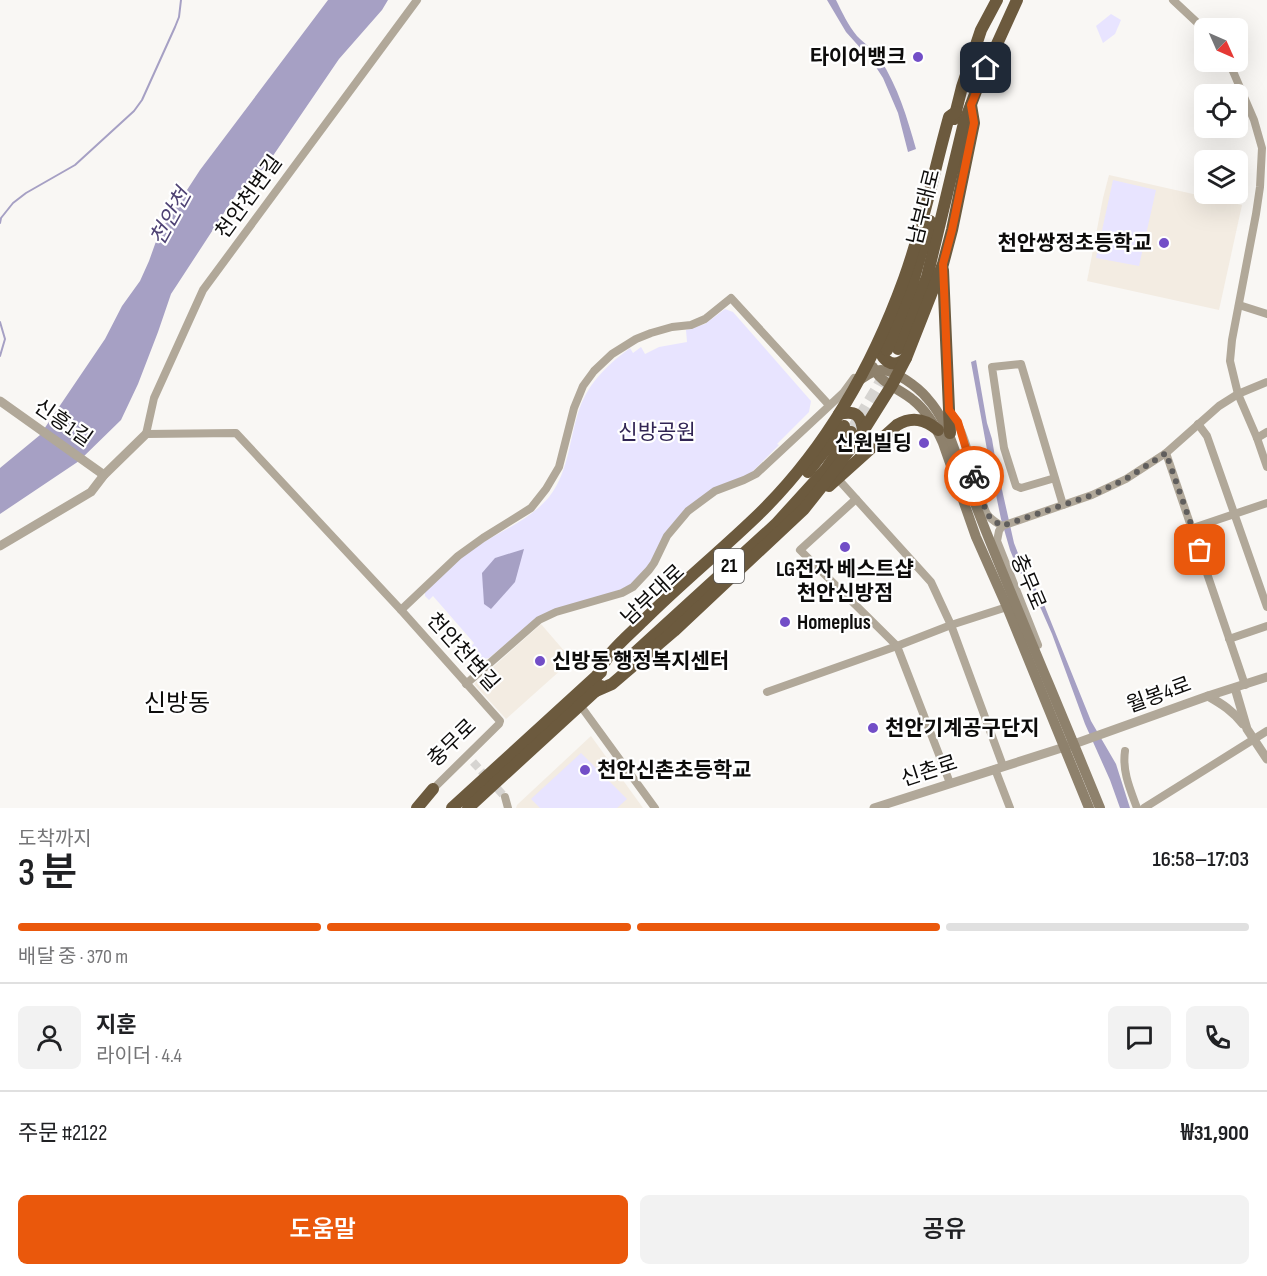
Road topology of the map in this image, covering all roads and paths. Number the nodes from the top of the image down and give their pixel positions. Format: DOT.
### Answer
graph roads {
  1 [pos="417,0"];
  2 [pos="997,0"];
  3 [pos="1017,0"];
  4 [pos="1173,0"];
  5 [pos="1188,0"];
  6 [pos="1182,9"];
  7 [pos="1194,20"];
  8 [pos="1233,72"];
  9 [pos="971,105"];
  10 [pos="956,112"];
  11 [pos="909,263"];
  12 [pos="943,264"];
  13 [pos="1239,305"];
  14 [pos="1267,314"];
  15 [pos="892,350"];
  16 [pos="871,358"];
  17 [pos="874,371"];
  18 [pos="861,379"];
  19 [pos="895,380"];
  20 [pos="1267,382"];
  21 [pos="843,393"];
  22 [pos="1238,394"];
  23 [pos="0,401"];
  24 [pos="829,405"];
  25 [pos="949,410"];
  26 [pos="839,414"];
  27 [pos="1198,424"];
  28 [pos="853,429"];
  29 [pos="944,432"];
  30 [pos="1267,432"];
  31 [pos="146,435"];
  32 [pos="1257,438"];
  33 [pos="1166,453"];
  34 [pos="1267,467"];
  35 [pos="104,475"];
  36 [pos="1055,478"];
  37 [pos="838,479"];
  38 [pos="856,499"];
  39 [pos="1267,503"];
  40 [pos="1063,505"];
  41 [pos="804,509"];
  42 [pos="1234,513"];
  43 [pos="1002,526"];
  44 [pos="1192,528"];
  45 [pos="0,546"];
  46 [pos="1007,607"];
  47 [pos="1267,607"];
  48 [pos="400,610"];
  49 [pos="951,625"];
  50 [pos="1267,627"];
  51 [pos="1228,639"];
  52 [pos="897,646"];
  53 [pos="597,676"];
  54 [pos="1046,676"];
  55 [pos="1267,677"];
  56 [pos="466,684"];
  57 [pos="1245,685"];
  58 [pos="1235,688"];
  59 [pos="596,691"];
  60 [pos="766,692"];
  61 [pos="1208,696"];
  62 [pos="580,705"];
  63 [pos="499,724"];
  64 [pos="1247,729"];
  65 [pos="1267,731"];
  66 [pos="1253,739"];
  67 [pos="1069,746"];
  68 [pos="1125,751"];
  69 [pos="466,755"];
  70 [pos="1267,759"];
  71 [pos="473,762"];
  72 [pos="999,767"];
  73 [pos="950,783"];
  74 [pos="433,789"];
  75 [pos="505,797"];
  76 [pos="454,807"];
  77 [pos="417,808"];
  78 [pos="468,808"];
  79 [pos="508,808"];
  80 [pos="655,808"];
  81 [pos="874,808"];
  82 [pos="1010,808"];
  83 [pos="1089,808"];
  84 [pos="1101,808"];
  85 [pos="1137,808"];
  86 [pos="1144,808"];
  1 -- 31 [label="street, 천안천변길"];
  2 -- 10 [label="highway"];
  3 -- 9 [label="highway"];
  4 -- 6 [label="street"];
  5 -- 6 [label="street"];
  6 -- 7 [label="street"];
  8 -- 13 [label="street"];
  9 -- 12 [label="highway"];
  9 -- 15 [label="highway, 남부대로"];
  10 -- 11 [label="highway"];
  10 -- 15 [label="highway, 남부대로"];
  11 -- 15 [label="highway"];
  11 -- 21 [label="street"];
  12 -- 15 [label="highway"];
  12 -- 25 [label="highway"];
  13 -- 14 [label="street"];
  13 -- 22 [label="street"];
  15 -- 16 [label="highway"];
  15 -- 19 [label="highway"];
  16 -- 17 [label="main road"];
  16 -- 18 [label="highway"];
  17 -- 18 [label="main road"];
  17 -- 19 [label="main road, 충무로"];
  18 -- 21 [label="street"];
  18 -- 26 [label="highway"];
  19 -- 28 [label="highway"];
  19 -- 29 [label="main road, 충무로"];
  20 -- 22 [label="street"];
  21 -- 24 [label="street"];
  22 -- 27 [label="street"];
  22 -- 32 [label="street"];
  23 -- 35 [label="street, 신흥1길"];
  24 -- 48 [label="street"];
  24 -- 56 [label="street"];
  25 -- 29 [label="highway"];
  25 -- 43 [label="street"];
  26 -- 28 [label="highway"];
  26 -- 53 [label="highway"];
  27 -- 33 [label="street"];
  27 -- 42 [label="street"];
  28 -- 41 [label="highway"];
  28 -- 53 [label="highway, 남부대로 / 21"];
  28 -- 59 [label="highway, 남부대로 / 21"];
  29 -- 37 [label="highway"];
  29 -- 46 [label="main road, 충무로"];
  29 -- 54 [label="main road, 충무로"];
  30 -- 32 [label="street"];
  31 -- 35 [label="street"];
  31 -- 48 [label="street, 천안천변길"];
  32 -- 34 [label="street"];
  33 -- 40 [label="street"];
  33 -- 44 [label="street"];
  35 -- 45 [label="street"];
  36 -- 36 [label="street"];
  36 -- 40 [label="street"];
  37 -- 38 [label="street"];
  37 -- 41 [label="highway"];
  38 -- 49 [label="street"];
  38 -- 52 [label="street"];
  39 -- 42 [label="street"];
  40 -- 43 [label="street"];
  41 -- 59 [label="highway"];
  42 -- 44 [label="street"];
  42 -- 47 [label="street"];
  43 -- 54 [label="street"];
  44 -- 51 [label="street"];
  46 -- 49 [label="street"];
  46 -- 67 [label="main road, 충무로"];
  48 -- 56 [label="street, 천안천변길"];
  49 -- 52 [label="street"];
  49 -- 72 [label="street"];
  50 -- 51 [label="street"];
  51 -- 57 [label="street"];
  52 -- 60 [label="street"];
  52 -- 73 [label="street"];
  53 -- 76 [label="highway, 남부대로"];
  54 -- 67 [label="main road, 충무로"];
  55 -- 57 [label="street, 월봉4로"];
  56 -- 63 [label="street, 천안천변길"];
  57 -- 58 [label="street, 월봉4로"];
  58 -- 61 [label="street, 월봉4로"];
  58 -- 64 [label="street"];
  59 -- 62 [label="highway, 남부대로"];
  61 -- 64 [label="street"];
  61 -- 67 [label="street, 월봉4로"];
  62 -- 78 [label="highway, 남부대로"];
  62 -- 80 [label="street"];
  63 -- 69 [label="street, 충무로"];
  64 -- 66 [label="street"];
  65 -- 66 [label="street"];
  66 -- 70 [label="street"];
  66 -- 86 [label="street"];
  67 -- 72 [label="street, 신촌로"];
  67 -- 83 [label="main road, 충무로"];
  67 -- 84 [label="main road, 충무로"];
  68 -- 85 [label="street"];
  69 -- 71 [label="street"];
  69 -- 74 [label="street, 충무로"];
  72 -- 73 [label="street, 신촌로"];
  72 -- 82 [label="street"];
  73 -- 81 [label="street, 신촌로"];
  74 -- 77 [label="highway"];
  75 -- 79 [label="street"];
}
